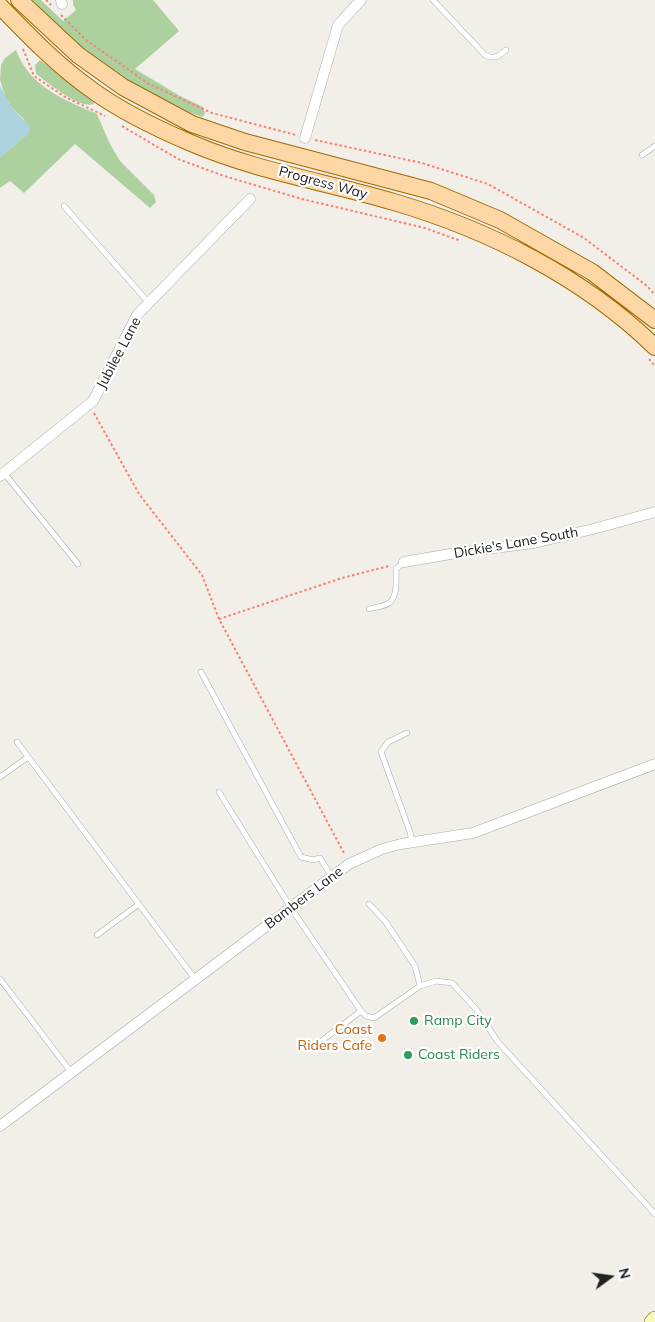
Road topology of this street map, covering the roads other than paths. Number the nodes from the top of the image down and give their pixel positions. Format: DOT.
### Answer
graph roads {
  1 [pos="19,0"];
  2 [pos="360,0"];
  3 [pos="433,0"];
  4 [pos="0,6"];
  5 [pos="506,50"];
  6 [pos="305,138"];
  7 [pos="655,146"];
  8 [pos="642,155"];
  9 [pos="250,199"];
  10 [pos="64,206"];
  11 [pos="150,303"];
  12 [pos="655,320"];
  13 [pos="649,350"];
  14 [pos="2,474"];
  15 [pos="655,512"];
  16 [pos="404,562"];
  17 [pos="78,564"];
  18 [pos="369,609"];
  19 [pos="201,672"];
  20 [pos="407,733"];
  21 [pos="17,742"];
  22 [pos="28,757"];
  23 [pos="655,764"];
  24 [pos="0,778"];
  25 [pos="220,792"];
  26 [pos="412,842"];
  27 [pos="332,877"];
  28 [pos="139,904"];
  29 [pos="369,904"];
  30 [pos="291,908"];
  31 [pos="97,935"];
  32 [pos="0,979"];
  33 [pos="195,979"];
  34 [pos="420,986"];
  35 [pos="361,1011"];
  36 [pos="320,1042"];
  37 [pos="71,1072"];
  38 [pos="0,1126"];
  39 [pos="655,1214"];
  40 [pos="655,1319"];
  41 [pos="652,1322"];
  1 -- 12 [label="main road, Progress Way"];
  2 -- 6 [label="street"];
  3 -- 5 [label="lane"];
  4 -- 13 [label="main road, Progress Way"];
  7 -- 8 [label="lane"];
  9 -- 11 [label="street, Jubilee Lane"];
  10 -- 11 [label="lane"];
  11 -- 14 [label="street, Jubilee Lane"];
  14 -- 17 [label="lane"];
  15 -- 16 [label="street, Dickie's Lane South"];
  16 -- 18 [label="lane"];
  19 -- 27 [label="lane"];
  20 -- 26 [label="lane"];
  21 -- 22 [label="lane"];
  22 -- 24 [label="lane"];
  22 -- 28 [label="lane"];
  23 -- 26 [label="street, Bambers Lane"];
  25 -- 30 [label="lane"];
  26 -- 27 [label="street, Bambers Lane"];
  27 -- 30 [label="street, Bambers Lane"];
  28 -- 31 [label="lane"];
  28 -- 33 [label="lane"];
  29 -- 34 [label="lane"];
  30 -- 33 [label="street, Bambers Lane"];
  30 -- 35 [label="lane"];
  32 -- 37 [label="lane"];
  33 -- 37 [label="street, Bambers Lane"];
  34 -- 35 [label="lane"];
  34 -- 39 [label="lane"];
  35 -- 36 [label="lane"];
  37 -- 38 [label="street, Bambers Lane"];
  40 -- 41 [label="street"];
}
